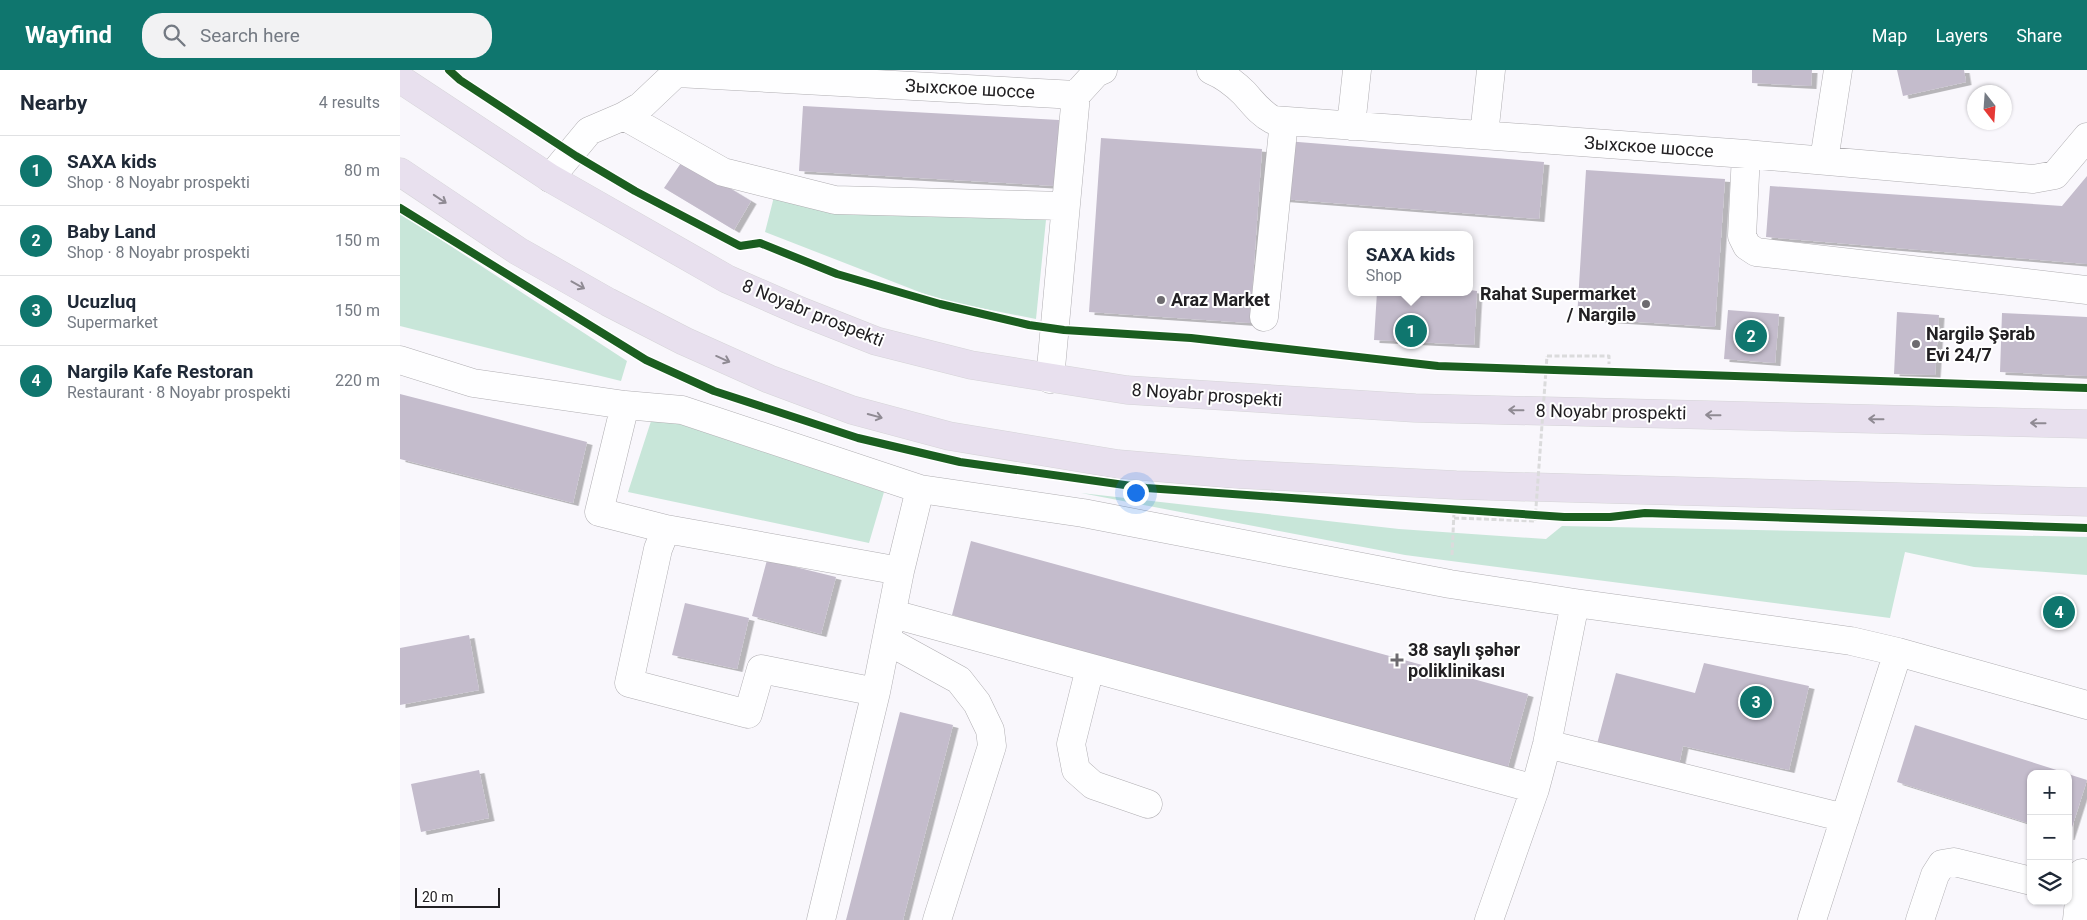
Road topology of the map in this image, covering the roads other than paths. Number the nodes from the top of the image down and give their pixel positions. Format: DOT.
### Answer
graph roads {
  1 [pos="1103,70"];
  2 [pos="1212,70"];
  3 [pos="1357,70"];
  4 [pos="1491,70"];
  5 [pos="1838,70"];
  6 [pos="678,71"];
  7 [pos="400,79"];
  8 [pos="988,80"];
  9 [pos="1076,95"];
  10 [pos="624,116"];
  11 [pos="1284,121"];
  12 [pos="1351,126"];
  13 [pos="1484,135"];
  14 [pos="2087,137"];
  15 [pos="1746,154"];
  16 [pos="1824,160"];
  17 [pos="400,172"];
  18 [pos="550,178"];
  19 [pos="1066,206"];
  20 [pos="2087,290"];
  21 [pos="1264,317"];
  22 [pos="400,360"];
  23 [pos="1050,379"];
  24 [pos="625,406"];
  25 [pos="2087,424"];
  26 [pos="920,489"];
  27 [pos="2087,502"];
  28 [pos="666,529"];
  29 [pos="900,570"];
  30 [pos="1575,603"];
  31 [pos="893,614"];
  32 [pos="888,641"];
  33 [pos="1898,652"];
  34 [pos="1090,668"];
  35 [pos="876,692"];
  36 [pos="2087,705"];
  37 [pos="1547,744"];
  38 [pos="1535,788"];
  39 [pos="1148,804"];
  40 [pos="1845,818"];
  41 [pos="2079,873"];
  42 [pos="2027,880"];
  43 [pos="821,920"];
  44 [pos="937,920"];
  45 [pos="1489,920"];
  46 [pos="1812,920"];
  47 [pos="1920,920"];
  48 [pos="2077,920"];
  1 -- 9 [label="lane"];
  2 -- 11 [label="lane, Зыхское шоссе"];
  3 -- 12 [label="lane"];
  4 -- 13 [label="lane"];
  5 -- 16 [label="lane"];
  6 -- 8 [label="lane, Зыхское шоссе"];
  6 -- 10 [label="lane"];
  7 -- 18 [label="highway, 8 Noyabr prospekti"];
  8 -- 9 [label="lane, Зыхское шоссе"];
  9 -- 19 [label="lane"];
  10 -- 18 [label="lane"];
  10 -- 19 [label="lane"];
  11 -- 12 [label="lane, Зыхское шоссе"];
  11 -- 21 [label="lane"];
  12 -- 13 [label="lane, Зыхское шоссе"];
  13 -- 15 [label="lane, Зыхское шоссе"];
  14 -- 16 [label="lane, Зыхское шоссе"];
  15 -- 16 [label="lane, Зыхское шоссе"];
  15 -- 20 [label="lane"];
  17 -- 27 [label="highway, one-way"];
  18 -- 23 [label="highway, 8 Noyabr prospekti"];
  19 -- 23 [label="lane"];
  22 -- 24 [label="lane"];
  25 -- 23 [label="highway, 8 Noyabr prospekti, one-way"];
  24 -- 26 [label="lane"];
  24 -- 28 [label="lane"];
  26 -- 29 [label="lane"];
  26 -- 30 [label="lane"];
  28 -- 29 [label="lane"];
  28 -- 35 [label="lane"];
  29 -- 31 [label="lane"];
  30 -- 33 [label="lane"];
  30 -- 37 [label="lane"];
  31 -- 32 [label="lane"];
  31 -- 34 [label="lane"];
  32 -- 35 [label="lane"];
  32 -- 44 [label="lane"];
  33 -- 36 [label="lane"];
  33 -- 40 [label="lane"];
  34 -- 38 [label="lane"];
  34 -- 39 [label="lane"];
  35 -- 43 [label="lane"];
  37 -- 38 [label="lane"];
  37 -- 40 [label="lane"];
  38 -- 45 [label="lane"];
  40 -- 46 [label="lane"];
  41 -- 48 [label="lane"];
  42 -- 47 [label="lane"];
}
